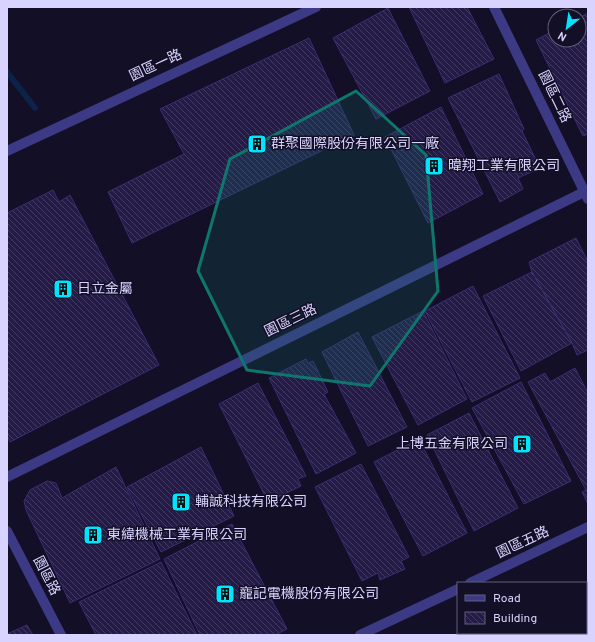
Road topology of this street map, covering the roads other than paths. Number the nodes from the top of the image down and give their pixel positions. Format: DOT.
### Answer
graph roads {
  1 [pos="316,7"];
  2 [pos="494,7"];
  3 [pos="7,151"];
  4 [pos="587,194"];
  5 [pos="7,477"];
  6 [pos="588,528"];
  7 [pos="7,531"];
  8 [pos="472,582"];
  9 [pos="457,589"];
  10 [pos="61,635"];
  11 [pos="360,635"];
  1 -- 3 [label="street, 園區一路"];
  2 -- 4 [label="street, 園區二路"];
  4 -- 5 [label="street, 園區三路"];
  6 -- 8 [label="street, 園區五路"];
  7 -- 10 [label="street, 園區路"];
  9 -- 11 [label="street"];
}
